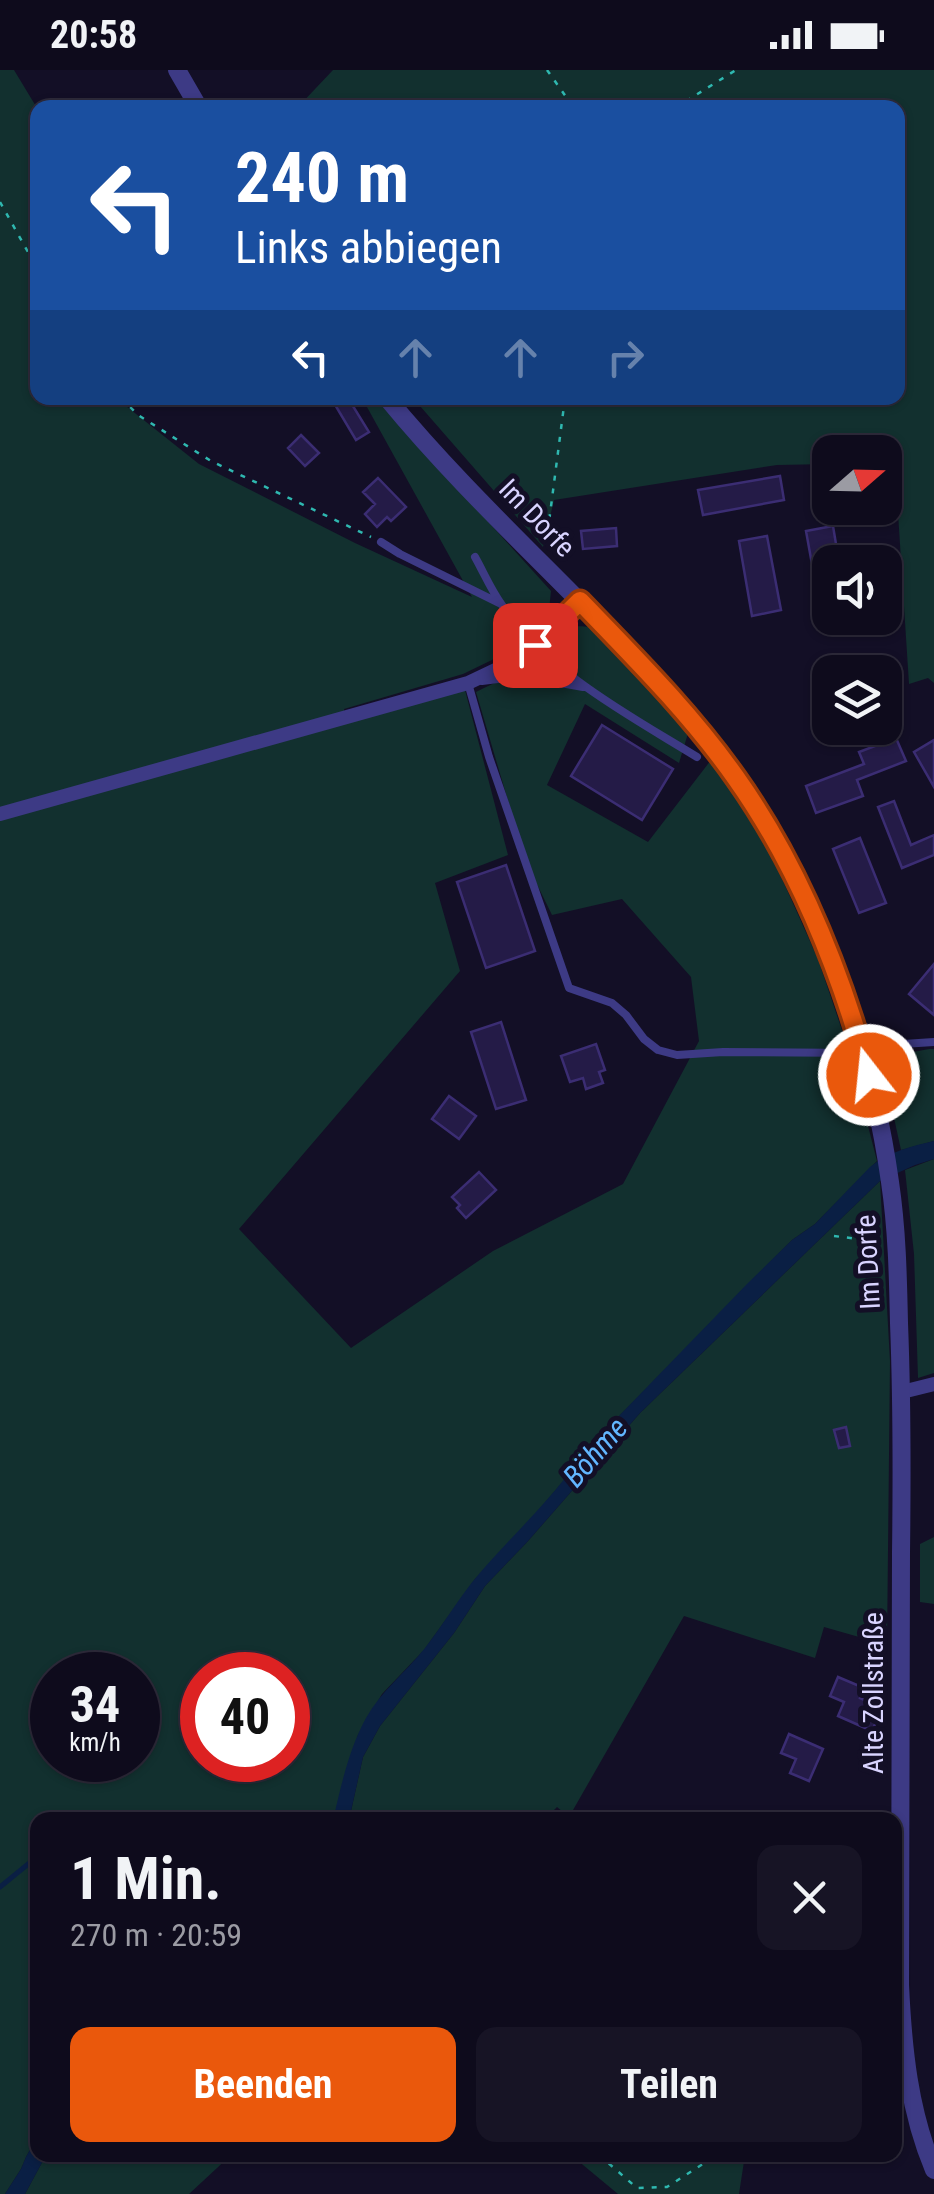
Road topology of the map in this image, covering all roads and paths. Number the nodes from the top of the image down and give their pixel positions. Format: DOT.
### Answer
graph roads {
  1 [pos="177,70"];
  2 [pos="547,70"];
  3 [pos="736,70"];
  4 [pos="195,100"];
  5 [pos="568,100"];
  6 [pos="688,100"];
  7 [pos="0,202"];
  8 [pos="30,256"];
  9 [pos="128,405"];
  10 [pos="393,405"];
  11 [pos="564,405"];
  12 [pos="381,542"];
  13 [pos="546,551"];
  14 [pos="475,557"];
  15 [pos="580,601"];
  16 [pos="502,604"];
  17 [pos="535,645"];
  18 [pos="468,683"];
  19 [pos="583,686"];
  20 [pos="698,757"];
  21 [pos="0,814"];
  22 [pos="934,1042"];
  23 [pos="862,1052"];
  24 [pos="896,1234"];
  25 [pos="834,1236"];
  26 [pos="934,1384"];
  27 [pos="902,1392"];
  28 [pos="899,1812"];
  29 [pos="902,2027"];
  30 [pos="607,2162"];
  31 [pos="706,2162"];
  32 [pos="934,2170"];
  1 -- 4 [label="street"];
  2 -- 5 [label="path"];
  3 -- 6 [label="path"];
  7 -- 8 [label="path"];
  9 -- 12 [label="path"];
  10 -- 15 [label="street, Im Dorfe"];
  11 -- 13 [label="path"];
  12 -- 16 [label="lane"];
  14 -- 16 [label="lane"];
  15 -- 17 [label="street"];
  15 -- 23 [label="street, Im Dorfe"];
  16 -- 17 [label="lane"];
  17 -- 18 [label="street"];
  17 -- 19 [label="lane"];
  18 -- 19 [label="lane"];
  18 -- 21 [label="street"];
  18 -- 23 [label="lane"];
  19 -- 20 [label="lane"];
  22 -- 23 [label="lane"];
  23 -- 24 [label="street, Im Dorfe"];
  24 -- 25 [label="path"];
  24 -- 27 [label="street, Im Dorfe"];
  26 -- 27 [label="street"];
  27 -- 28 [label="street, Alte Zollstraße"];
  29 -- 32 [label="street, Alte Zollstraße"];
  30 -- 31 [label="path"];
}
